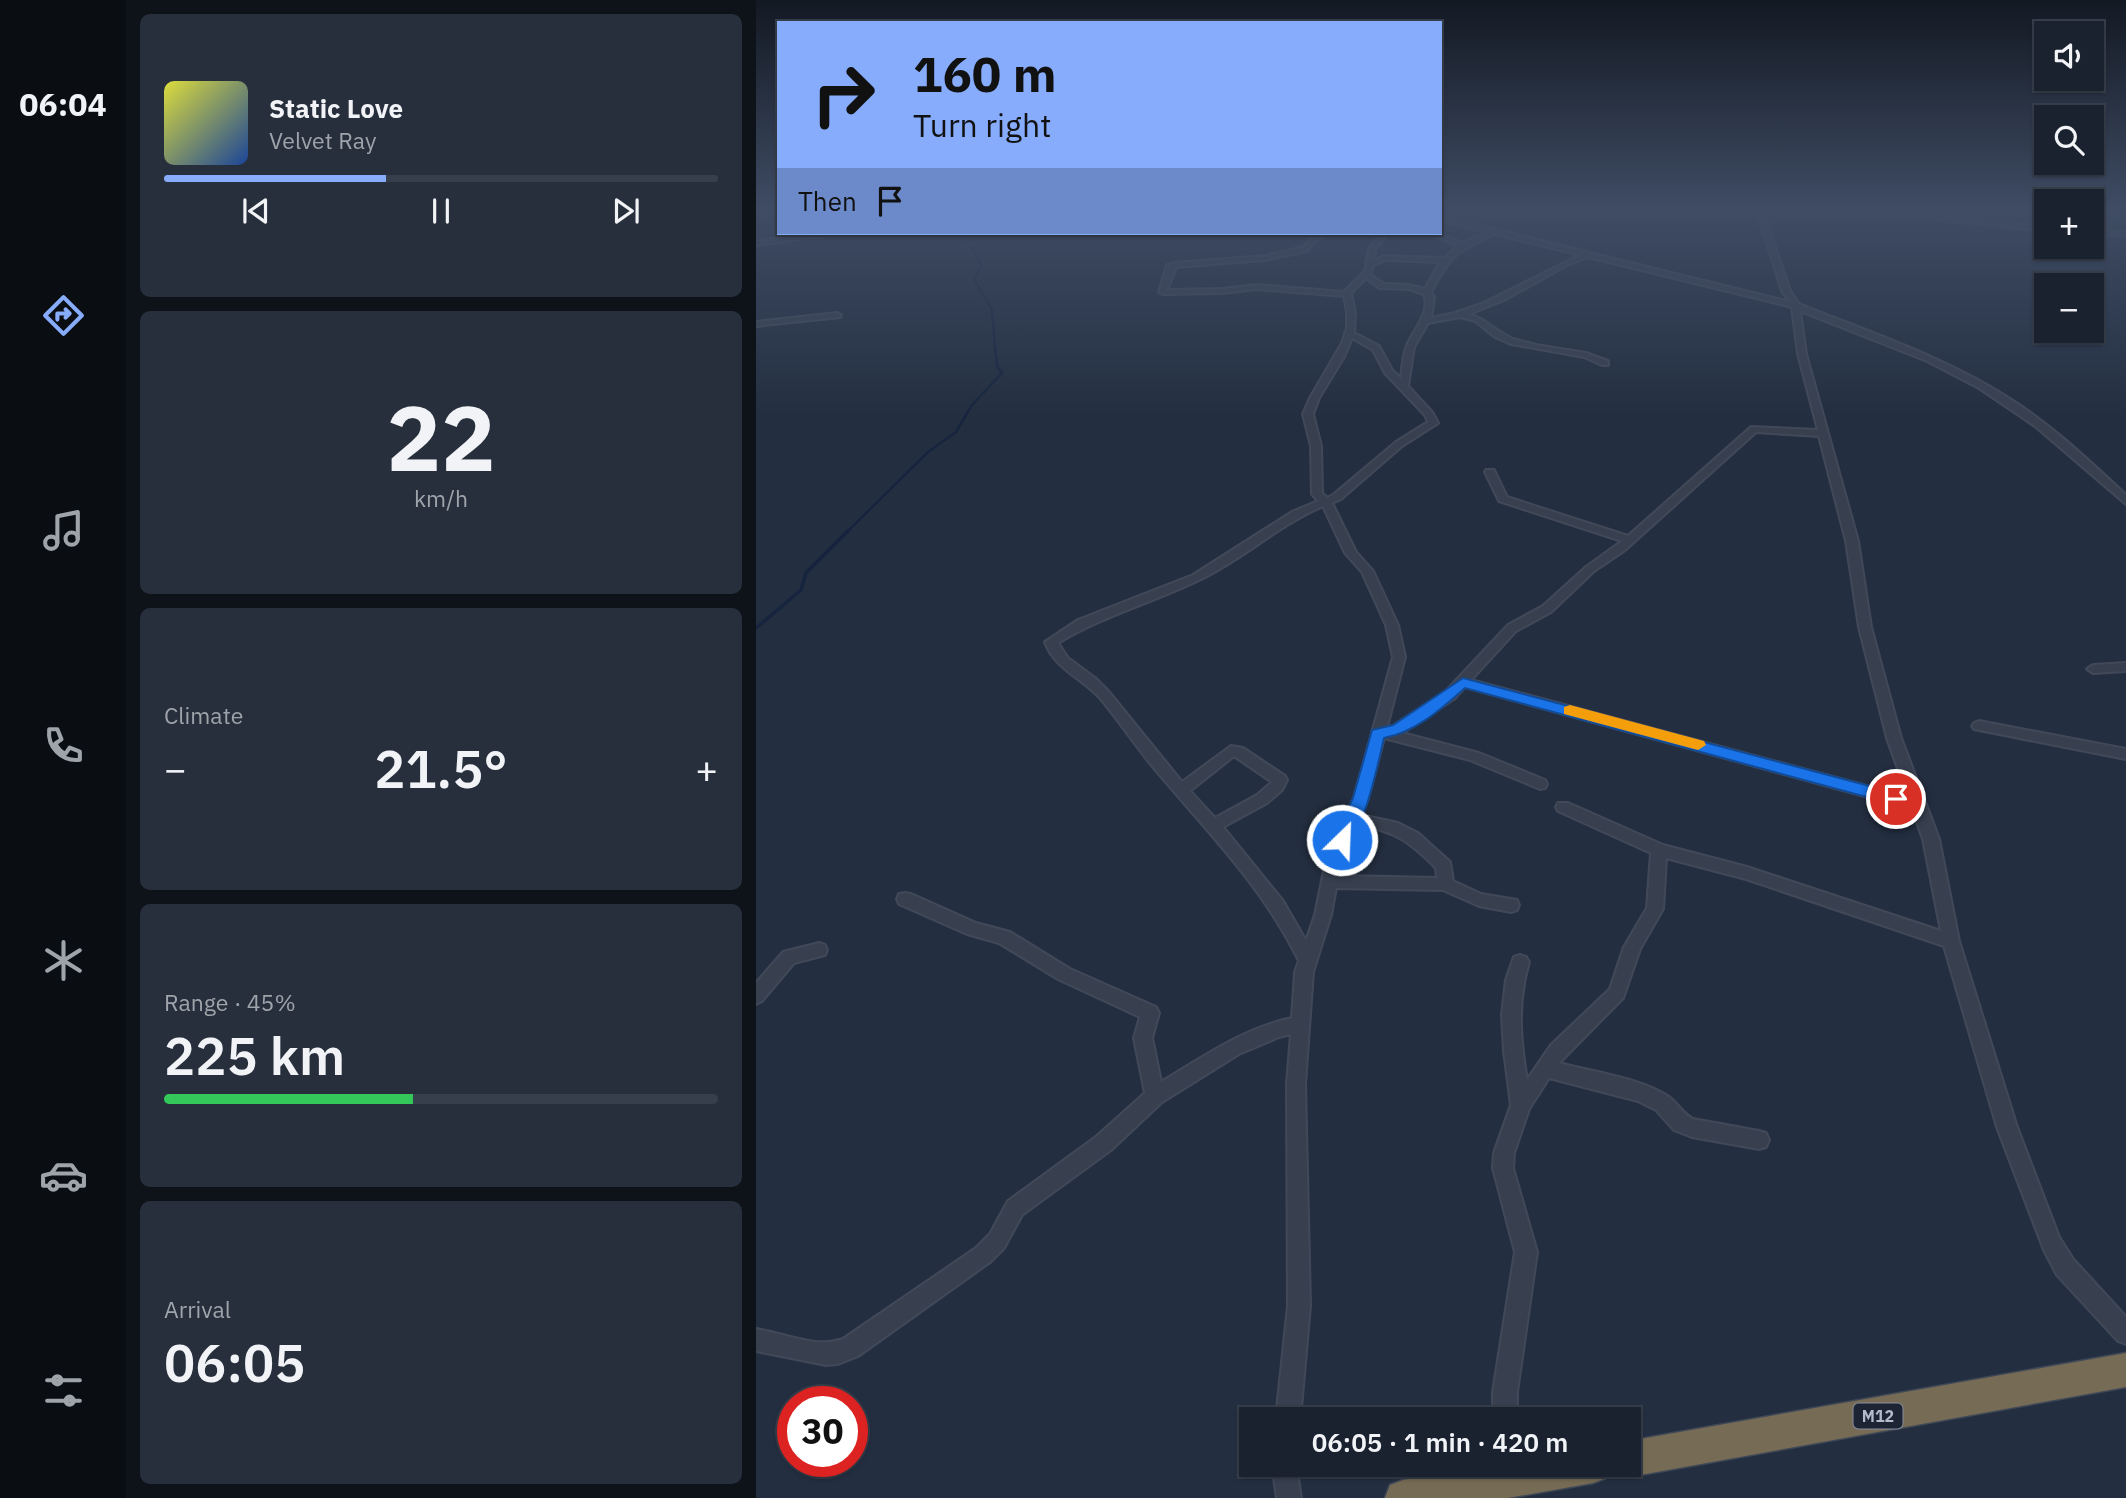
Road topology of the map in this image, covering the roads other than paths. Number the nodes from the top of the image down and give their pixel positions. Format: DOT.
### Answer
graph roads {
  1 [pos="1167,278"];
  2 [pos="1364,278"];
  3 [pos="1373,278"];
  4 [pos="1435,278"];
  5 [pos="1540,278"];
  6 [pos="1684,278"];
  7 [pos="1781,278"];
  8 [pos="1427,292"];
  9 [pos="1347,294"];
  10 [pos="1796,306"];
  11 [pos="837,315"];
  12 [pos="1461,315"];
  13 [pos="1426,321"];
  14 [pos="756,324"];
  15 [pos="1350,334"];
  16 [pos="1605,363"];
  17 [pos="1406,389"];
  18 [pos="1821,433"];
  19 [pos="1490,472"];
  20 [pos="2126,501"];
  21 [pos="1325,502"];
  22 [pos="1629,540"];
  23 [pos="2126,667"];
  24 [pos="2094,668"];
  25 [pos="1463,682"];
  26 [pos="1979,726"];
  27 [pos="1381,734"];
  28 [pos="2126,754"];
  29 [pos="1540,784"];
  30 [pos="1181,790"];
  31 [pos="1919,805"];
  32 [pos="1563,807"];
  33 [pos="1350,819"];
  34 [pos="1214,825"];
  35 [pos="1659,850"];
  36 [pos="1329,882"];
  37 [pos="1445,884"];
  38 [pos="905,899"];
  39 [pos="1511,905"];
  40 [pos="1951,941"];
  41 [pos="819,950"];
  42 [pos="1307,958"];
  43 [pos="1520,962"];
  44 [pos="756,996"];
  45 [pos="1300,1024"];
  46 [pos="1545,1068"];
  47 [pos="1156,1096"];
  48 [pos="1521,1105"];
  49 [pos="1759,1140"];
  50 [pos="2126,1333"];
  51 [pos="756,1340"];
  52 [pos="2126,1370"];
  53 [pos="1289,1407"];
  54 [pos="1505,1407"];
  55 [pos="1641,1457"];
  56 [pos="1286,1477"];
  57 [pos="1485,1477"];
  58 [pos="1289,1498"];
  59 [pos="1403,1498"];
  1 -- 9 [label="street"];
  2 -- 9 [label="street"];
  3 -- 8 [label="street"];
  4 -- 8 [label="street"];
  5 -- 12 [label="street"];
  6 -- 10 [label="street"];
  7 -- 10 [label="street"];
  8 -- 13 [label="street"];
  9 -- 15 [label="street"];
  10 -- 18 [label="street"];
  10 -- 20 [label="street"];
  11 -- 14 [label="street"];
  12 -- 13 [label="street"];
  12 -- 16 [label="street"];
  13 -- 17 [label="street"];
  15 -- 17 [label="street"];
  15 -- 21 [label="street"];
  17 -- 21 [label="street"];
  18 -- 22 [label="street"];
  18 -- 31 [label="street"];
  19 -- 22 [label="street"];
  21 -- 27 [label="street"];
  21 -- 30 [label="street"];
  22 -- 25 [label="street"];
  23 -- 24 [label="street"];
  25 -- 27 [label="street"];
  25 -- 31 [label="street"];
  26 -- 28 [label="street"];
  27 -- 29 [label="street"];
  27 -- 33 [label="street"];
  30 -- 34 [label="street"];
  30 -- 34 [label="street"];
  31 -- 40 [label="street"];
  32 -- 35 [label="street"];
  33 -- 36 [label="street"];
  33 -- 37 [label="street"];
  34 -- 42 [label="street"];
  35 -- 40 [label="street"];
  35 -- 46 [label="street"];
  36 -- 37 [label="street"];
  36 -- 42 [label="street"];
  37 -- 39 [label="street"];
  38 -- 47 [label="street"];
  40 -- 50 [label="street"];
  41 -- 44 [label="street"];
  42 -- 45 [label="street"];
  43 -- 48 [label="street"];
  45 -- 47 [label="street"];
  45 -- 53 [label="street"];
  46 -- 48 [label="street"];
  46 -- 49 [label="street"];
  47 -- 51 [label="street"];
  48 -- 54 [label="street"];
  52 -- 55 [label="highway, M12"];
  56 -- 58 [label="street"];
  57 -- 59 [label="highway"];
}
